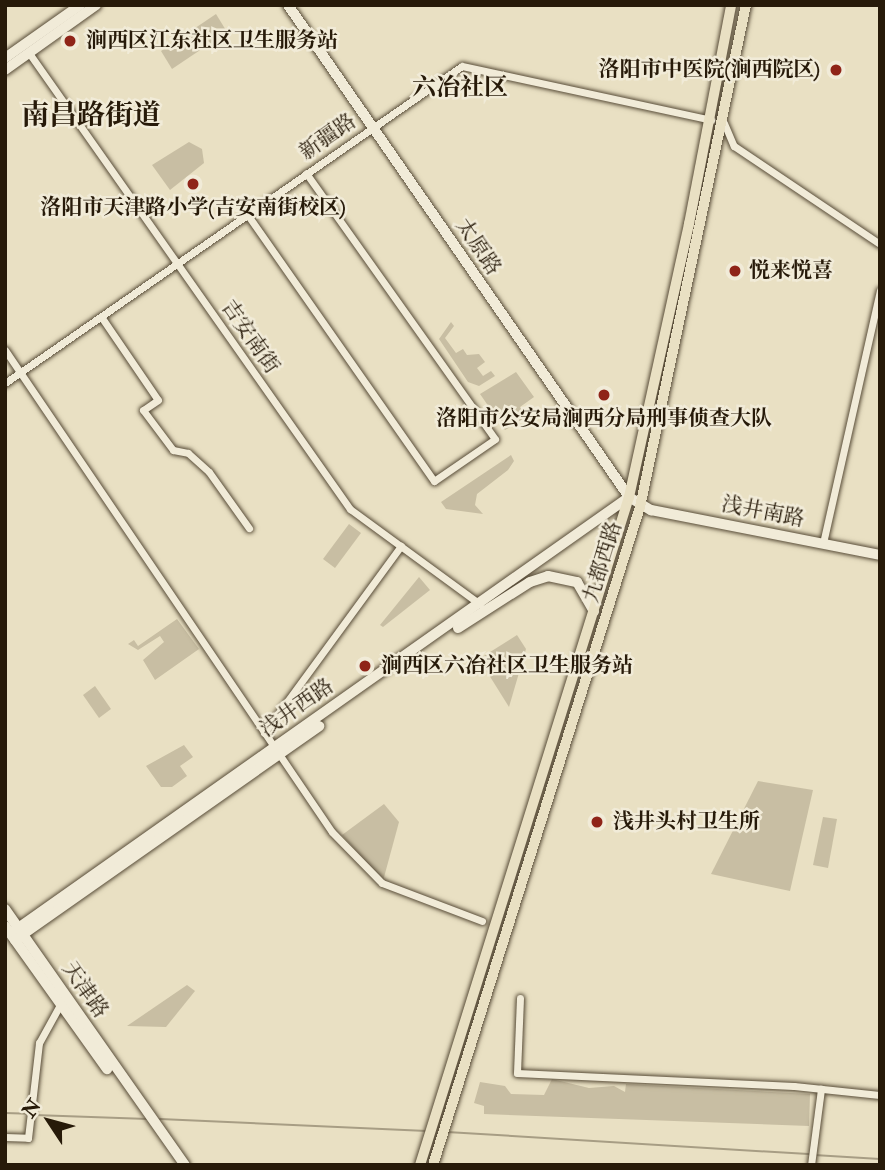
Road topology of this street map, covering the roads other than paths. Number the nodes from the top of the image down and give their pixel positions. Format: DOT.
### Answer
graph roads {
  1 [pos="80,5"];
  2 [pos="96,5"];
  3 [pos="288,5"];
  4 [pos="731,5"];
  5 [pos="746,5"];
  6 [pos="29,53"];
  7 [pos="7,54"];
  8 [pos="5,70"];
  9 [pos="711,120"];
  10 [pos="724,123"];
  11 [pos="372,127"];
  12 [pos="306,173"];
  13 [pos="247,214"];
  14 [pos="880,244"];
  15 [pos="178,264"];
  16 [pos="880,290"];
  17 [pos="102,318"];
  18 [pos="5,350"];
  19 [pos="21,372"];
  20 [pos="5,383"];
  21 [pos="629,497"];
  22 [pos="640,504"];
  23 [pos="249,528"];
  24 [pos="824,540"];
  25 [pos="401,546"];
  26 [pos="880,549"];
  27 [pos="880,555"];
  28 [pos="480,604"];
  29 [pos="594,611"];
  30 [pos="264,733"];
  31 [pos="276,751"];
  32 [pos="5,909"];
  33 [pos="482,921"];
  34 [pos="14,932"];
  35 [pos="520,998"];
  36 [pos="64,1001"];
  37 [pos="821,1089"];
  38 [pos="880,1095"];
  39 [pos="5,1137"];
  40 [pos="169,1149"];
  41 [pos="421,1161"];
  42 [pos="434,1161"];
  43 [pos="177,1165"];
  44 [pos="185,1165"];
  45 [pos="811,1165"];
  1 -- 7 [label="main road"];
  2 -- 6 [label="main road"];
  3 -- 11 [label="main road, 太原路"];
  4 -- 9 [label="main road, 九都西路"];
  5 -- 10 [label="main road, 九都西路"];
  6 -- 8 [label="main road"];
  6 -- 15 [label="street, 吉安南街"];
  9 -- 11 [label="street, 新疆路"];
  9 -- 21 [label="main road, 九都西路"];
  10 -- 14 [label="street"];
  10 -- 22 [label="main road, 九都西路"];
  11 -- 12 [label="street, 新疆路"];
  11 -- 21 [label="main road, 太原路"];
  12 -- 13 [label="street, 新疆路"];
  12 -- 13 [label="street"];
  13 -- 15 [label="street, 新疆路"];
  15 -- 17 [label="street, 新疆路"];
  15 -- 25 [label="street, 吉安南街"];
  16 -- 24 [label="street"];
  17 -- 19 [label="street, 新疆路"];
  17 -- 23 [label="street"];
  18 -- 19 [label="street"];
  19 -- 20 [label="street, 新疆路"];
  19 -- 30 [label="street"];
  21 -- 22 [label="main road, 太原路"];
  21 -- 28 [label="main road, 浅井西路"];
  21 -- 29 [label="main road, 九都西路"];
  22 -- 24 [label="main road, 浅井南路"];
  22 -- 42 [label="main road, 九都西路"];
  24 -- 26 [label="main road, 浅井南路"];
  24 -- 27 [label="main road, 浅井南路"];
  25 -- 28 [label="street, 吉安南街"];
  25 -- 30 [label="street"];
  28 -- 31 [label="main road, 浅井西路"];
  29 -- 31 [label="main road, 浅井西路"];
  29 -- 41 [label="main road, 九都西路"];
  30 -- 31 [label="street"];
  31 -- 33 [label="street"];
  31 -- 34 [label="main road, 浅井西路"];
  32 -- 34 [label="main road, 天津路"];
  34 -- 36 [label="main road, 天津路"];
  35 -- 37 [label="street"];
  36 -- 39 [label="street"];
  36 -- 40 [label="main road, 天津路"];
  36 -- 40 [label="main road, 天津路"];
  37 -- 38 [label="street"];
  37 -- 45 [label="street"];
  40 -- 43 [label="main road"];
  40 -- 44 [label="main road"];
}
